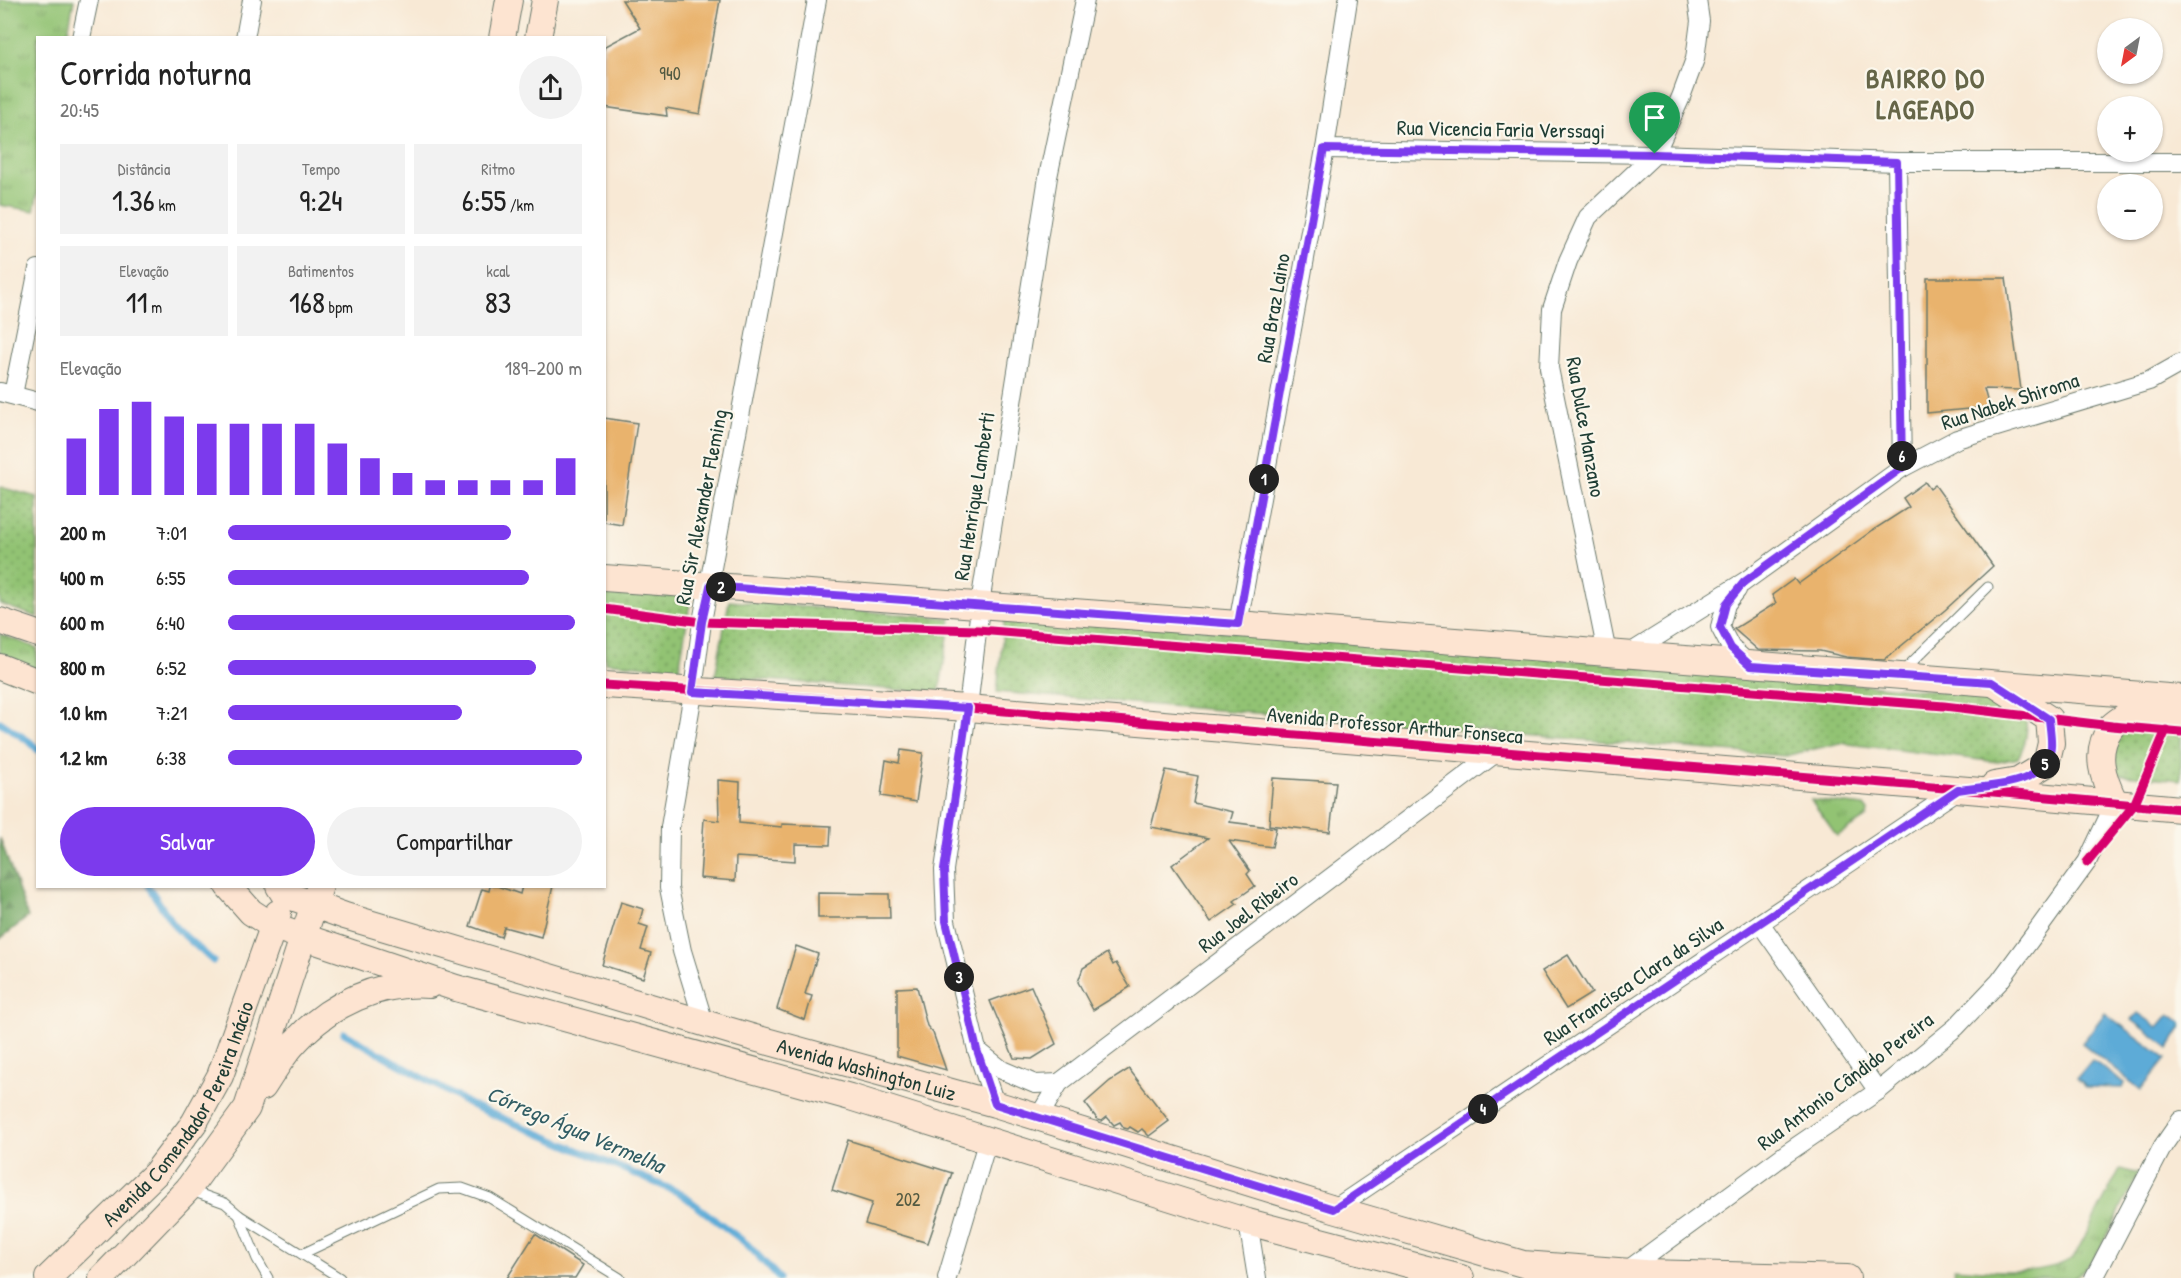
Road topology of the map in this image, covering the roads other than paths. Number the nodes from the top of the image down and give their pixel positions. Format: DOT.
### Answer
graph roads {
  1 [pos="88,0"];
  2 [pos="252,0"];
  3 [pos="545,0"];
  4 [pos="817,0"];
  5 [pos="1085,0"];
  6 [pos="1348,0"];
  7 [pos="1697,0"];
  8 [pos="508,1"];
  9 [pos="81,36"];
  10 [pos="245,36"];
  11 [pos="502,36"];
  12 [pos="538,36"];
  13 [pos="1324,149"];
  14 [pos="1655,154"];
  15 [pos="1897,162"];
  16 [pos="2181,162"];
  17 [pos="36,276"];
  18 [pos="2181,363"];
  19 [pos="7,394"];
  20 [pos="36,401"];
  21 [pos="1902,468"];
  22 [pos="606,578"];
  23 [pos="1744,582"];
  24 [pos="710,586"];
  25 [pos="1988,587"];
  26 [pos="981,607"];
  27 [pos="0,621"];
  28 [pos="1238,624"];
  29 [pos="36,633"];
  30 [pos="1617,654"];
  31 [pos="1751,666"];
  32 [pos="0,667"];
  33 [pos="1898,675"];
  34 [pos="36,681"];
  35 [pos="1992,682"];
  36 [pos="606,685"];
  37 [pos="692,692"];
  38 [pos="2181,698"];
  39 [pos="968,708"];
  40 [pos="2181,717"];
  41 [pos="1497,752"];
  42 [pos="1958,790"];
  43 [pos="2115,802"];
  44 [pos="2181,809"];
  45 [pos="230,888"];
  46 [pos="283,889"];
  47 [pos="317,896"];
  48 [pos="1760,923"];
  49 [pos="274,927"];
  50 [pos="304,936"];
  51 [pos="456,988"];
  52 [pos="704,1023"];
  53 [pos="977,1050"];
  54 [pos="1059,1083"];
  55 [pos="1878,1091"];
  56 [pos="995,1104"];
  57 [pos="247,1108"];
  58 [pos="1038,1118"];
  59 [pos="2181,1120"];
  60 [pos="988,1139"];
  61 [pos="188,1190"];
  62 [pos="1334,1209"];
  63 [pos="239,1215"];
  64 [pos="1248,1222"];
  65 [pos="303,1254"];
  66 [pos="1625,1272"];
  67 [pos="48,1278"];
  68 [pos="102,1278"];
  69 [pos="268,1278"];
  70 [pos="340,1278"];
  71 [pos="620,1278"];
  72 [pos="947,1278"];
  73 [pos="1257,1278"];
  74 [pos="1461,1278"];
  75 [pos="1847,1278"];
  76 [pos="2094,1278"];
  1 -- 9 [label="street"];
  2 -- 10 [label="street"];
  3 -- 12 [label="main road"];
  4 -- 24 [label="street, Rua Sir Alexander Fleming"];
  5 -- 26 [label="street, Rua Henrique Lamberti"];
  6 -- 13 [label="street, Rua Braz Laino"];
  7 -- 14 [label="street, Rua Dulce Manzano"];
  8 -- 11 [label="main road"];
  13 -- 14 [label="street, Rua Vicencia Faria Verssagi"];
  13 -- 28 [label="street, Rua Braz Laino"];
  14 -- 15 [label="street, Rua Vicencia Faria Verssagi"];
  14 -- 30 [label="street, Rua Dulce Manzano"];
  15 -- 16 [label="street, Rua Vicencia Faria Verssagi"];
  15 -- 21 [label="street"];
  17 -- 19 [label="street"];
  18 -- 21 [label="street, Rua Nabek Shiroma"];
  19 -- 20 [label="street"];
  21 -- 23 [label="street, Rua Nabek Shiroma"];
  22 -- 24 [label="main road"];
  23 -- 30 [label="street, Rua Nabek Shiroma"];
  23 -- 31 [label="street, Rua Nabek Shiroma"];
  24 -- 26 [label="main road"];
  24 -- 37 [label="street, Rua Sir Alexander Fleming"];
  25 -- 33 [label="lane"];
  26 -- 28 [label="main road"];
  26 -- 39 [label="street, Rua Henrique Lamberti"];
  27 -- 29 [label="main road"];
  28 -- 30 [label="main road"];
  30 -- 31 [label="main road"];
  31 -- 33 [label="main road"];
  32 -- 34 [label="main road"];
  33 -- 35 [label="main road"];
  35 -- 38 [label="main road"];
  35 -- 42 [label="main road"];
  36 -- 37 [label="main road, Avenida Professor Arthur Fonseca"];
  37 -- 39 [label="main road, Avenida Professor Arthur Fonseca"];
  37 -- 52 [label="street, Rua Sir Alexander Fleming"];
  39 -- 41 [label="main road, Avenida Professor Arthur Fonseca"];
  39 -- 53 [label="street, Rua Henrique Lamberti"];
  40 -- 43 [label="main road"];
  41 -- 42 [label="main road, Avenida Professor Arthur Fonseca"];
  41 -- 54 [label="street, Rua Joel Ribeiro"];
  42 -- 43 [label="main road, Avenida Professor Arthur Fonseca"];
  42 -- 48 [label="street, Rua Francisca Clara da Silva"];
  43 -- 44 [label="main road, Avenida Professor Arthur Fonseca"];
  43 -- 55 [label="street, Rua Antonio Cândido Pereira"];
  45 -- 49 [label="main road"];
  46 -- 47 [label="main road, Avenida Comendador Pereira Inácio"];
  46 -- 49 [label="main road, Avenida Comendador Pereira Inácio"];
  47 -- 50 [label="main road, Avenida Comendador Pereira Inácio"];
  47 -- 52 [label="main road, Avenida Washington Luiz"];
  48 -- 55 [label="street"];
  48 -- 62 [label="street, Rua Francisca Clara da Silva"];
  49 -- 50 [label="main road"];
  49 -- 67 [label="main road, Avenida Comendador Pereira Inácio"];
  50 -- 51 [label="main road, Avenida Washington Luiz"];
  50 -- 57 [label="main road, Avenida Comendador Pereira Inácio"];
  51 -- 57 [label="main road"];
  51 -- 60 [label="main road, Avenida Washington Luiz"];
  52 -- 56 [label="main road, Avenida Washington Luiz"];
  53 -- 54 [label="street"];
  53 -- 56 [label="street, Rua Henrique Lamberti"];
  54 -- 58 [label="street, Rua Joel Ribeiro"];
  55 -- 66 [label="street, Rua Antonio Cândido Pereira"];
  56 -- 58 [label="main road, Avenida Washington Luiz"];
  57 -- 61 [label="main road, Avenida Comendador Pereira Inácio"];
  58 -- 62 [label="main road, Avenida Washington Luiz"];
  59 -- 76 [label="street"];
  60 -- 64 [label="main road, Avenida Washington Luiz"];
  60 -- 72 [label="street"];
  61 -- 63 [label="lane"];
  61 -- 68 [label="main road, Avenida Comendador Pereira Inácio"];
  62 -- 66 [label="main road, Avenida Washington Luiz"];
  63 -- 65 [label="lane"];
  63 -- 69 [label="lane"];
  64 -- 73 [label="street"];
  64 -- 74 [label="main road, Avenida Washington Luiz"];
  65 -- 70 [label="lane"];
  65 -- 71 [label="lane"];
  66 -- 75 [label="main road, Avenida Washington Luiz"];
}
